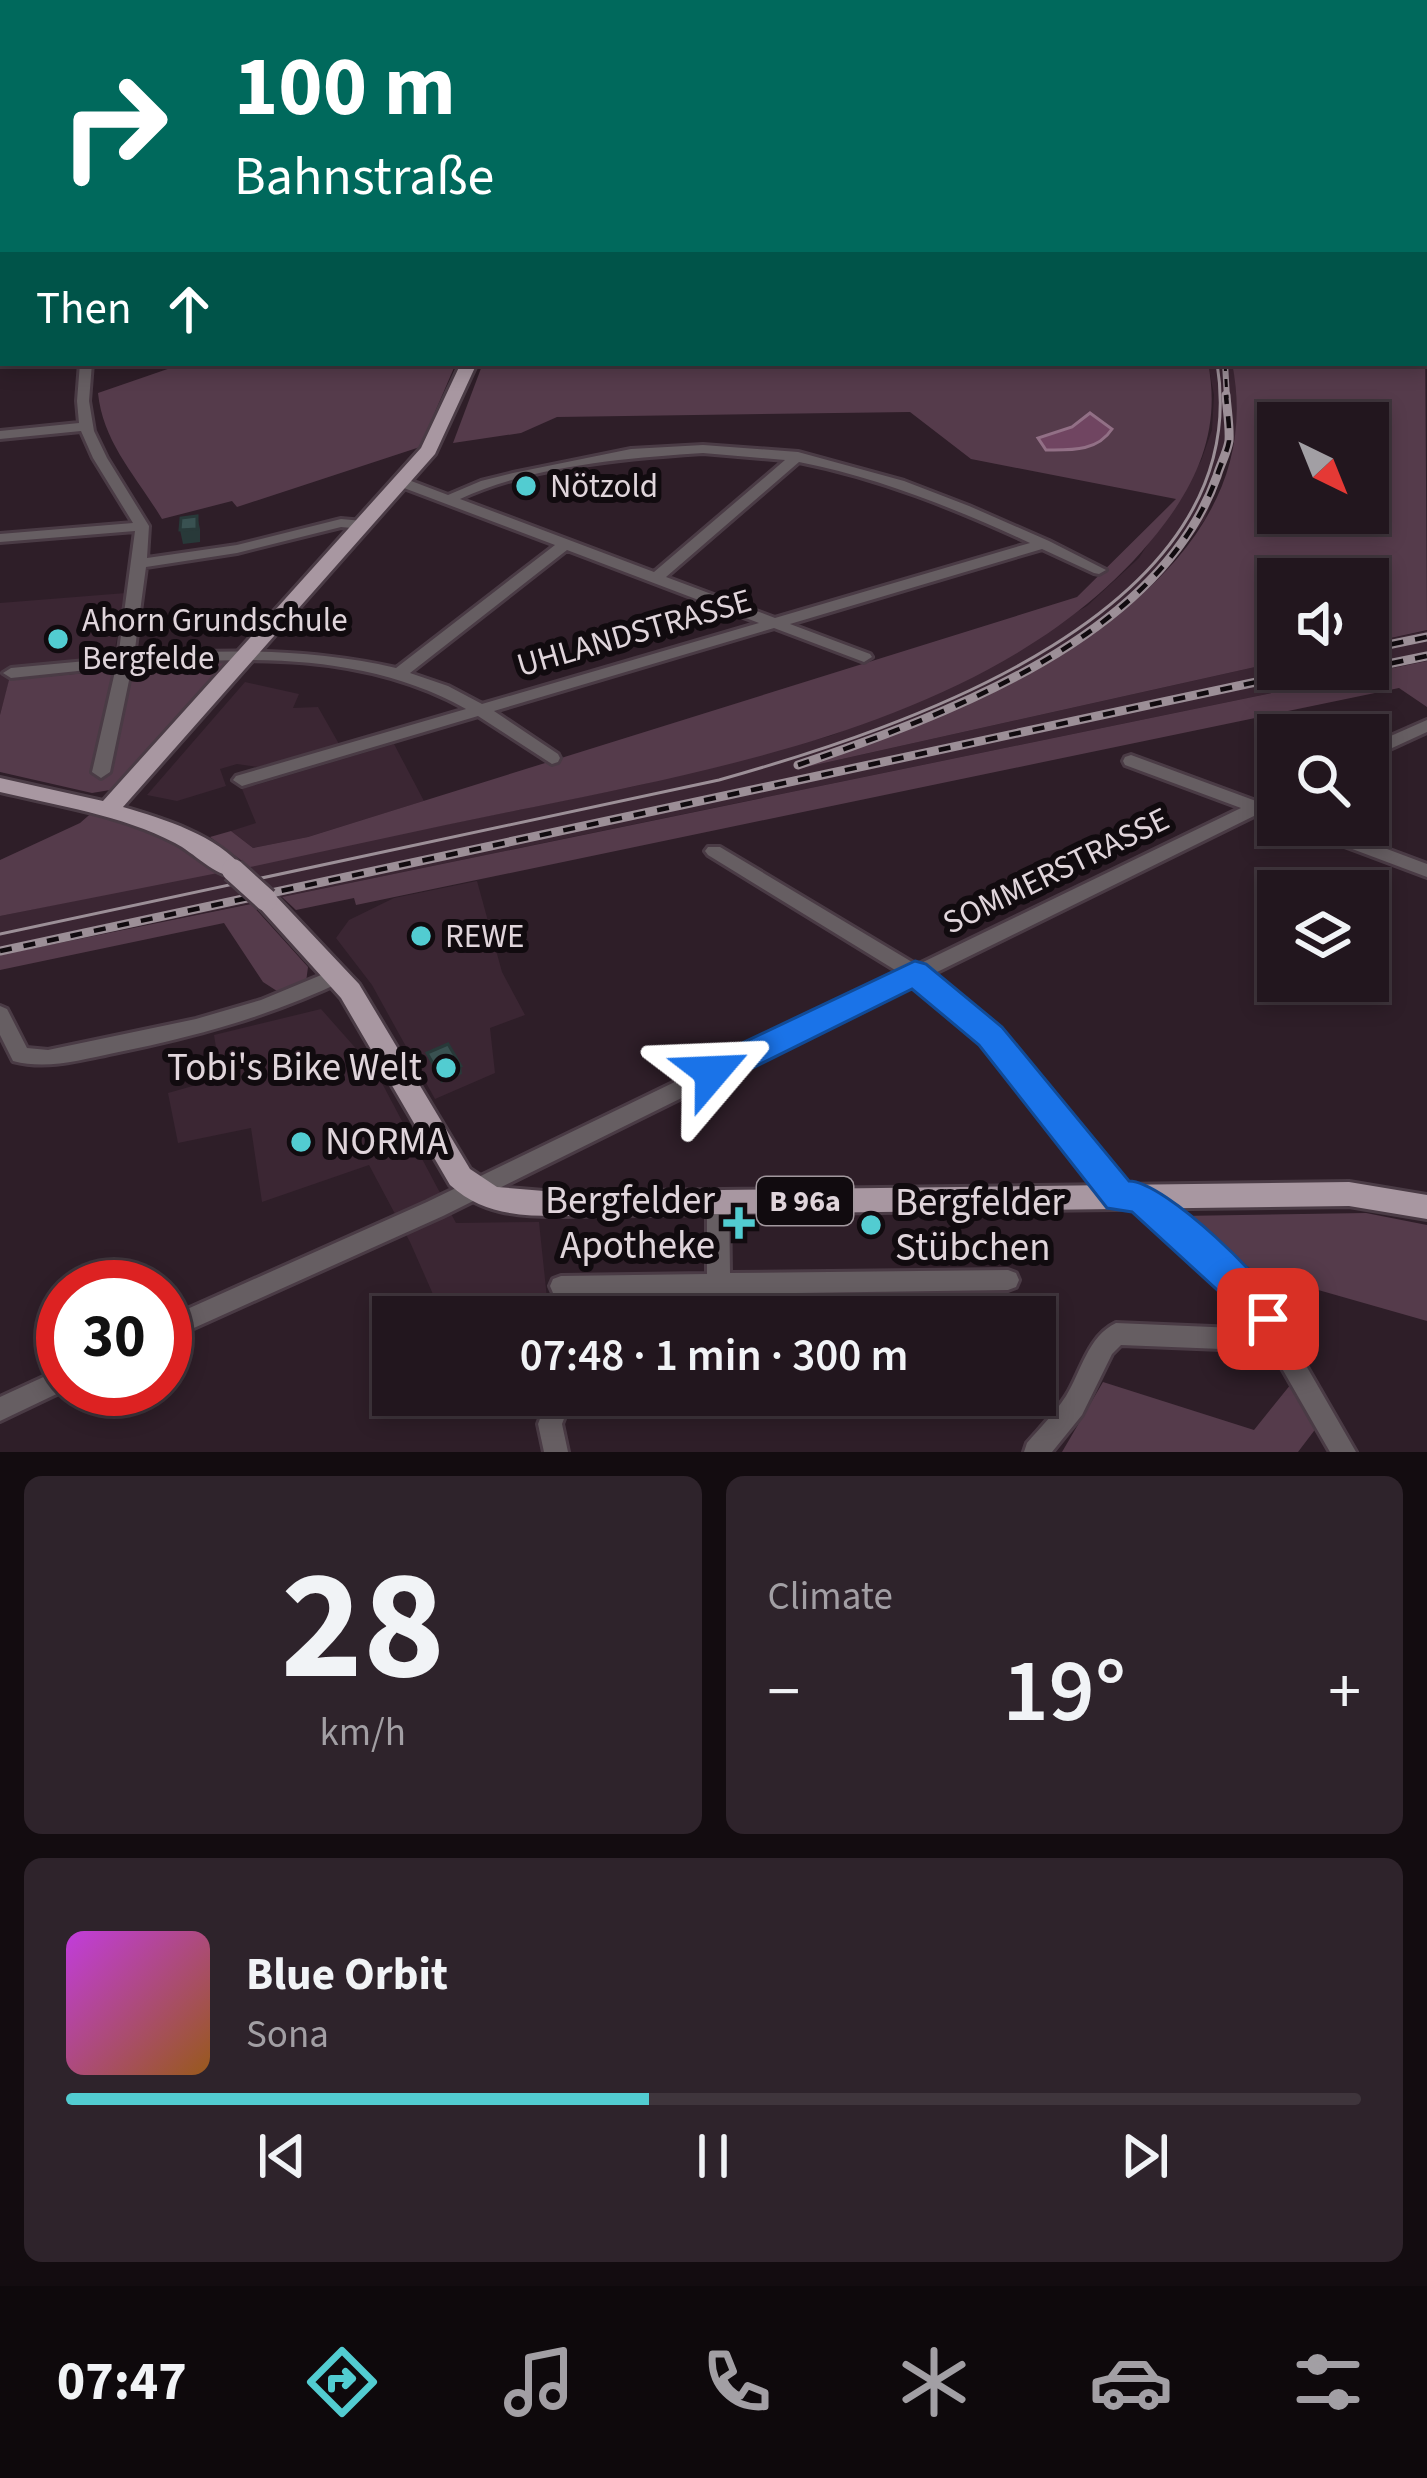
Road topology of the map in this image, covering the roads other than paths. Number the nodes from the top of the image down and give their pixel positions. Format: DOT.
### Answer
graph roads {
  1 [pos="86,366"];
  2 [pos="468,366"];
  3 [pos="83,427"];
  4 [pos="0,435"];
  5 [pos="798,456"];
  6 [pos="401,482"];
  7 [pos="448,500"];
  8 [pos="363,525"];
  9 [pos="142,526"];
  10 [pos="0,538"];
  11 [pos="566,544"];
  12 [pos="1044,544"];
  13 [pos="141,563"];
  14 [pos="1099,570"];
  15 [pos="656,578"];
  16 [pos="775,623"];
  17 [pos="247,654"];
  18 [pos="864,657"];
  19 [pos="125,663"];
  20 [pos="11,673"];
  21 [pos="400,674"];
  22 [pos="478,710"];
  23 [pos="1427,725"];
  24 [pos="1389,743"];
  25 [pos="552,758"];
  26 [pos="1131,761"];
  27 [pos="101,772"];
  28 [pos="242,781"];
  29 [pos="0,785"];
  30 [pos="1257,807"];
  31 [pos="107,811"];
  32 [pos="1257,816"];
  33 [pos="1361,846"];
  34 [pos="714,851"];
  35 [pos="1427,871"];
  36 [pos="915,973"];
  37 [pos="338,975"];
  38 [pos="0,1014"];
  39 [pos="473,1190"];
  40 [pos="1130,1197"];
  41 [pos="718,1201"];
  42 [pos="1427,1207"];
  43 [pos="1009,1280"];
  44 [pos="719,1283"];
  45 [pos="562,1286"];
  46 [pos="717,1296"];
  47 [pos="192,1318"];
  48 [pos="1282,1342"];
  49 [pos="36,1392"];
  50 [pos="0,1409"];
  51 [pos="553,1416"];
  52 [pos="556,1452"];
  53 [pos="1036,1452"];
  54 [pos="1344,1452"];
  1 -- 3 [label="street"];
  2 -- 6 [label="main road"];
  3 -- 4 [label="street"];
  3 -- 9 [label="street"];
  5 -- 7 [label="street"];
  5 -- 12 [label="street"];
  5 -- 15 [label="street"];
  6 -- 7 [label="street"];
  6 -- 8 [label="main road"];
  7 -- 11 [label="street"];
  8 -- 13 [label="street"];
  8 -- 17 [label="main road"];
  9 -- 10 [label="street"];
  9 -- 13 [label="street"];
  11 -- 15 [label="street"];
  11 -- 21 [label="street"];
  12 -- 14 [label="street"];
  12 -- 16 [label="street, UHLANDSTRASSE"];
  13 -- 19 [label="street"];
  15 -- 16 [label="street"];
  16 -- 18 [label="street"];
  16 -- 22 [label="street, UHLANDSTRASSE"];
  17 -- 19 [label="street"];
  17 -- 21 [label="street"];
  17 -- 31 [label="main road"];
  19 -- 20 [label="street"];
  19 -- 27 [label="street"];
  21 -- 22 [label="street"];
  22 -- 25 [label="street"];
  22 -- 28 [label="street, UHLANDSTRASSE"];
  23 -- 24 [label="street"];
  26 -- 30 [label="street"];
  29 -- 31 [label="main road"];
  31 -- 37 [label="main road, bridge"];
  32 -- 36 [label="street, SOMMERSTRASSE"];
  33 -- 35 [label="street"];
  34 -- 36 [label="street"];
  36 -- 39 [label="street, SOMMERSTRASSE"];
  36 -- 40 [label="street"];
  37 -- 38 [label="street"];
  37 -- 39 [label="main road"];
  39 -- 41 [label="main road, B 96a"];
  39 -- 47 [label="street, SOMMERSTRASSE"];
  40 -- 41 [label="main road, B 96a"];
  40 -- 42 [label="main road, B 96a"];
  40 -- 48 [label="street"];
  41 -- 44 [label="street"];
  43 -- 44 [label="street"];
  44 -- 45 [label="street"];
  44 -- 46 [label="street"];
  48 -- 53 [label="street"];
  48 -- 54 [label="street"];
  49 -- 50 [label="street"];
  51 -- 52 [label="street"];
}
